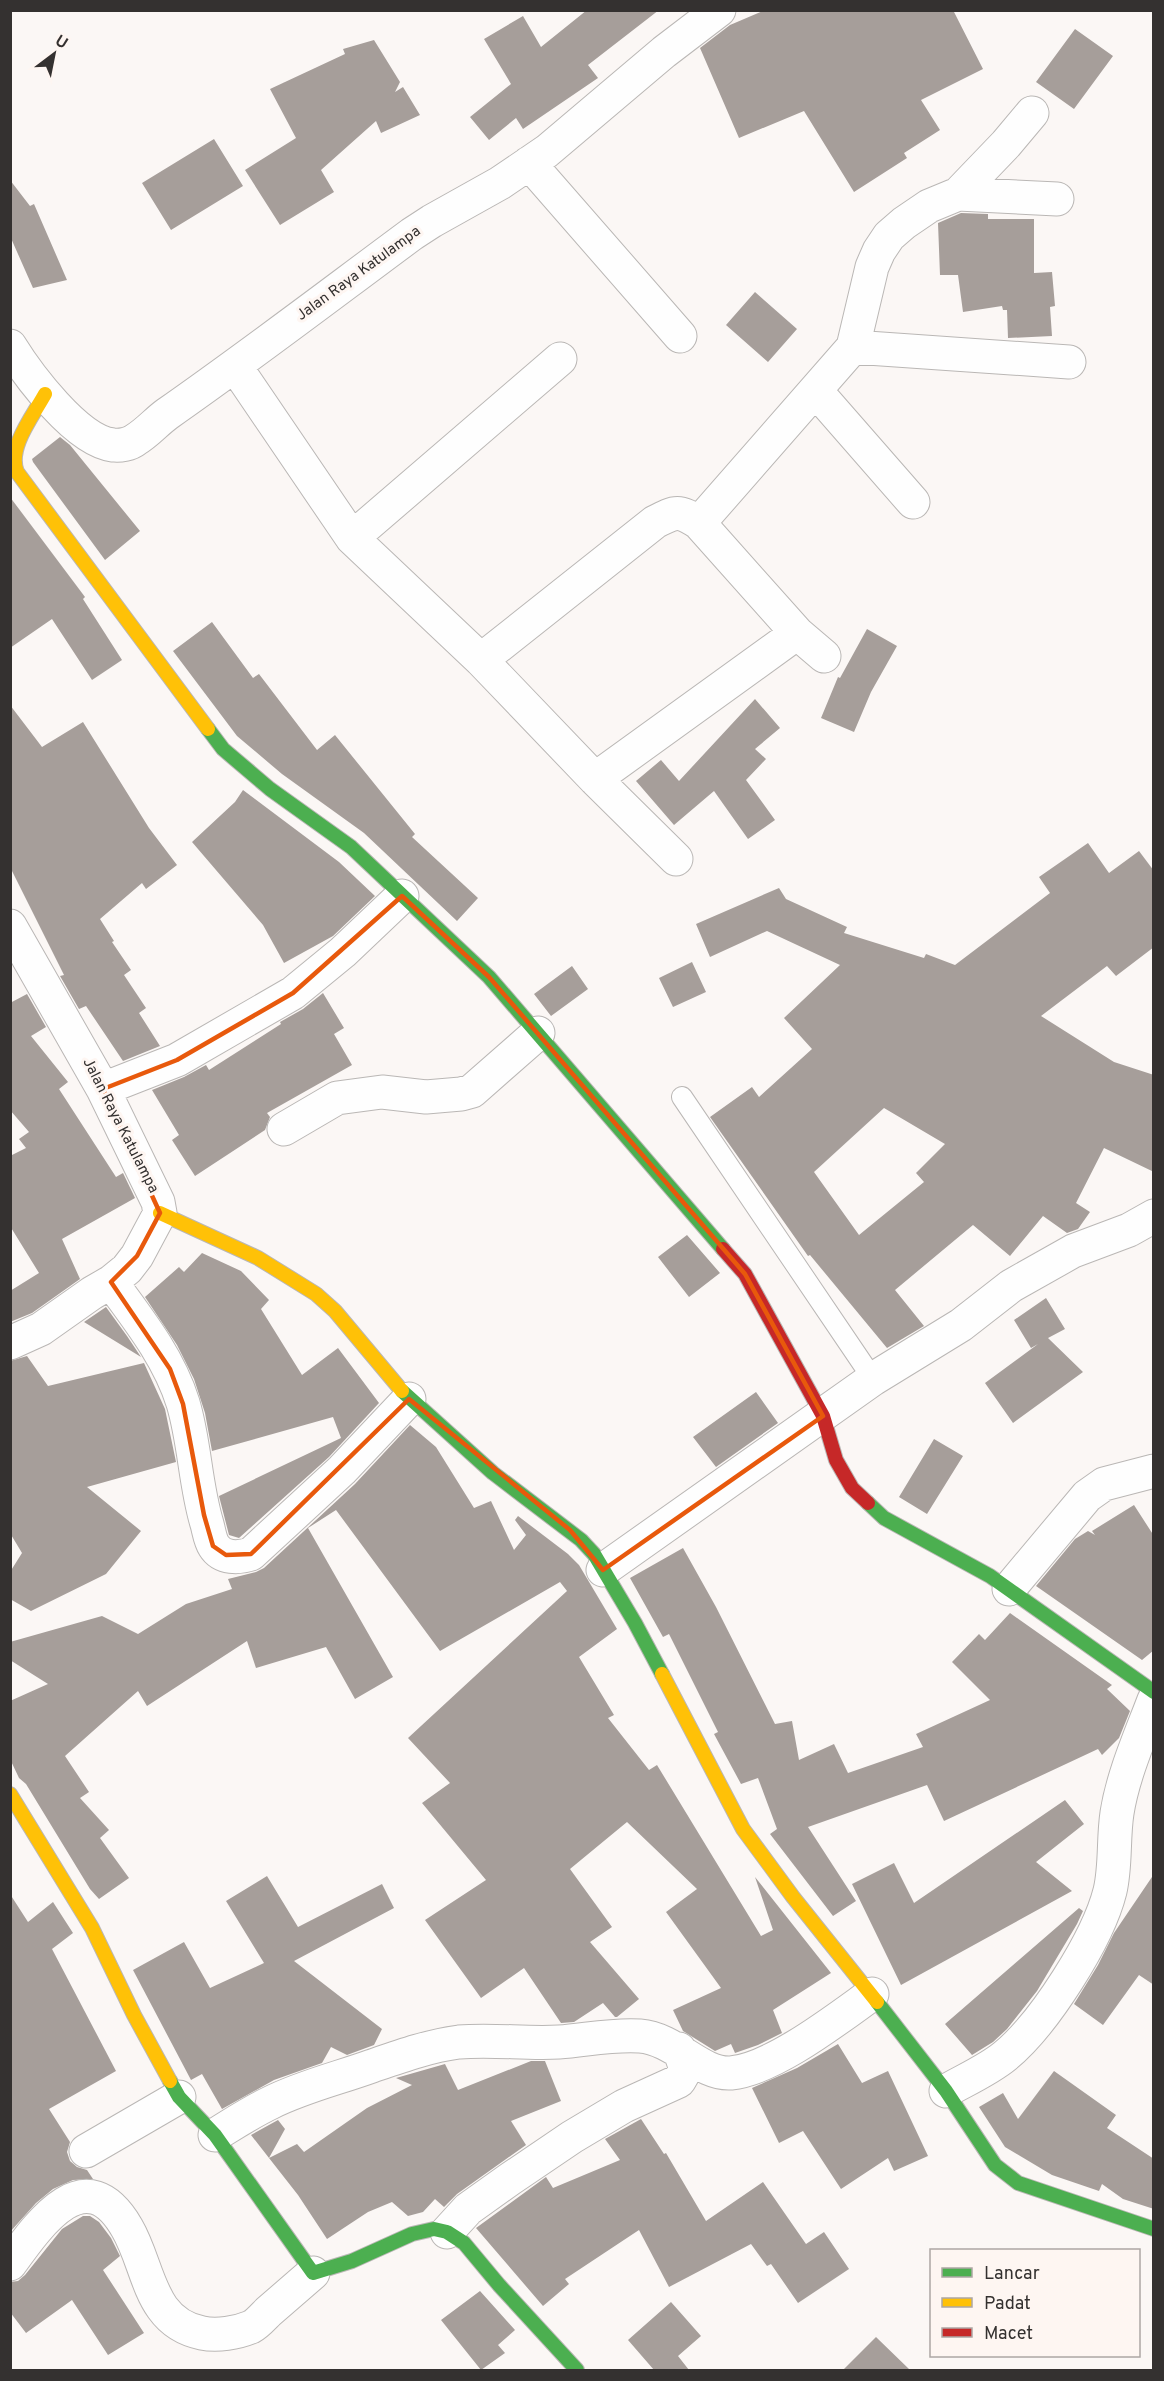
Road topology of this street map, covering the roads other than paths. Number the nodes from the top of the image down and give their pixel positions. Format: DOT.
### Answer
graph roads {
  1 [pos="719,10"];
  2 [pos="1032,113"];
  3 [pos="529,163"];
  4 [pos="958,194"];
  5 [pos="1057,199"];
  6 [pos="680,336"];
  7 [pos="10,346"];
  8 [pos="853,347"];
  9 [pos="560,359"];
  10 [pos="1069,362"];
  11 [pos="235,366"];
  12 [pos="816,391"];
  13 [pos="45,394"];
  14 [pos="913,502"];
  15 [pos="699,523"];
  16 [pos="352,538"];
  17 [pos="797,633"];
  18 [pos="824,656"];
  19 [pos="481,660"];
  20 [pos="595,779"];
  21 [pos="676,859"];
  22 [pos="402,896"];
  23 [pos="10,926"];
  24 [pos="538,1033"];
  25 [pos="103,1089"];
  26 [pos="682,1097"];
  27 [pos="284,1129"];
  28 [pos="160,1214"];
  29 [pos="1154,1216"];
  30 [pos="111,1282"];
  31 [pos="10,1343"];
  32 [pos="873,1379"];
  33 [pos="410,1399"];
  34 [pos="822,1416"];
  35 [pos="1154,1471"];
  36 [pos="603,1570"];
  37 [pos="1009,1589"];
  38 [pos="1154,1692"];
  39 [pos="1154,1700"];
  40 [pos="10,1794"];
  41 [pos="872,1994"];
  42 [pos="679,2049"];
  43 [pos="946,2091"];
  44 [pos="179,2097"];
  45 [pos="215,2134"];
  46 [pos="86,2151"];
  47 [pos="1154,2229"];
  48 [pos="447,2232"];
  49 [pos="10,2264"];
  50 [pos="313,2273"];
  51 [pos="577,2370"];
  1 -- 3 [label="street, Jalan Raya Katulampa"];
  2 -- 4 [label="street"];
  3 -- 6 [label="street"];
  3 -- 11 [label="street, Jalan Raya Katulampa"];
  4 -- 5 [label="street"];
  4 -- 8 [label="street"];
  7 -- 13 [label="street, Jalan Raya Katulampa"];
  8 -- 10 [label="street"];
  8 -- 12 [label="street"];
  9 -- 16 [label="street"];
  11 -- 13 [label="street, Jalan Raya Katulampa"];
  11 -- 16 [label="street"];
  12 -- 14 [label="street"];
  12 -- 15 [label="street"];
  13 -- 22 [label="street"];
  15 -- 17 [label="street"];
  15 -- 19 [label="street"];
  16 -- 19 [label="street"];
  17 -- 18 [label="street"];
  17 -- 20 [label="street"];
  19 -- 20 [label="street"];
  20 -- 21 [label="street"];
  22 -- 24 [label="street"];
  22 -- 25 [label="street"];
  23 -- 25 [label="street, Jalan Raya Katulampa"];
  24 -- 27 [label="street"];
  24 -- 34 [label="street"];
  25 -- 28 [label="street, Jalan Raya Katulampa"];
  26 -- 32 [label="lane"];
  28 -- 30 [label="street, Jalan Raya Katulampa"];
  28 -- 33 [label="street"];
  29 -- 32 [label="street"];
  30 -- 31 [label="street, Jalan Raya Katulampa"];
  30 -- 33 [label="street"];
  32 -- 34 [label="street"];
  33 -- 36 [label="street"];
  34 -- 36 [label="street"];
  34 -- 37 [label="street"];
  35 -- 37 [label="street"];
  36 -- 41 [label="street"];
  37 -- 38 [label="street"];
  39 -- 43 [label="street"];
  40 -- 44 [label="street"];
  41 -- 42 [label="street"];
  41 -- 43 [label="street"];
  42 -- 45 [label="street"];
  42 -- 48 [label="street"];
  43 -- 47 [label="street"];
  44 -- 45 [label="street"];
  44 -- 46 [label="street"];
  45 -- 50 [label="street"];
  48 -- 50 [label="street"];
  48 -- 51 [label="street"];
  49 -- 50 [label="street"];
}
